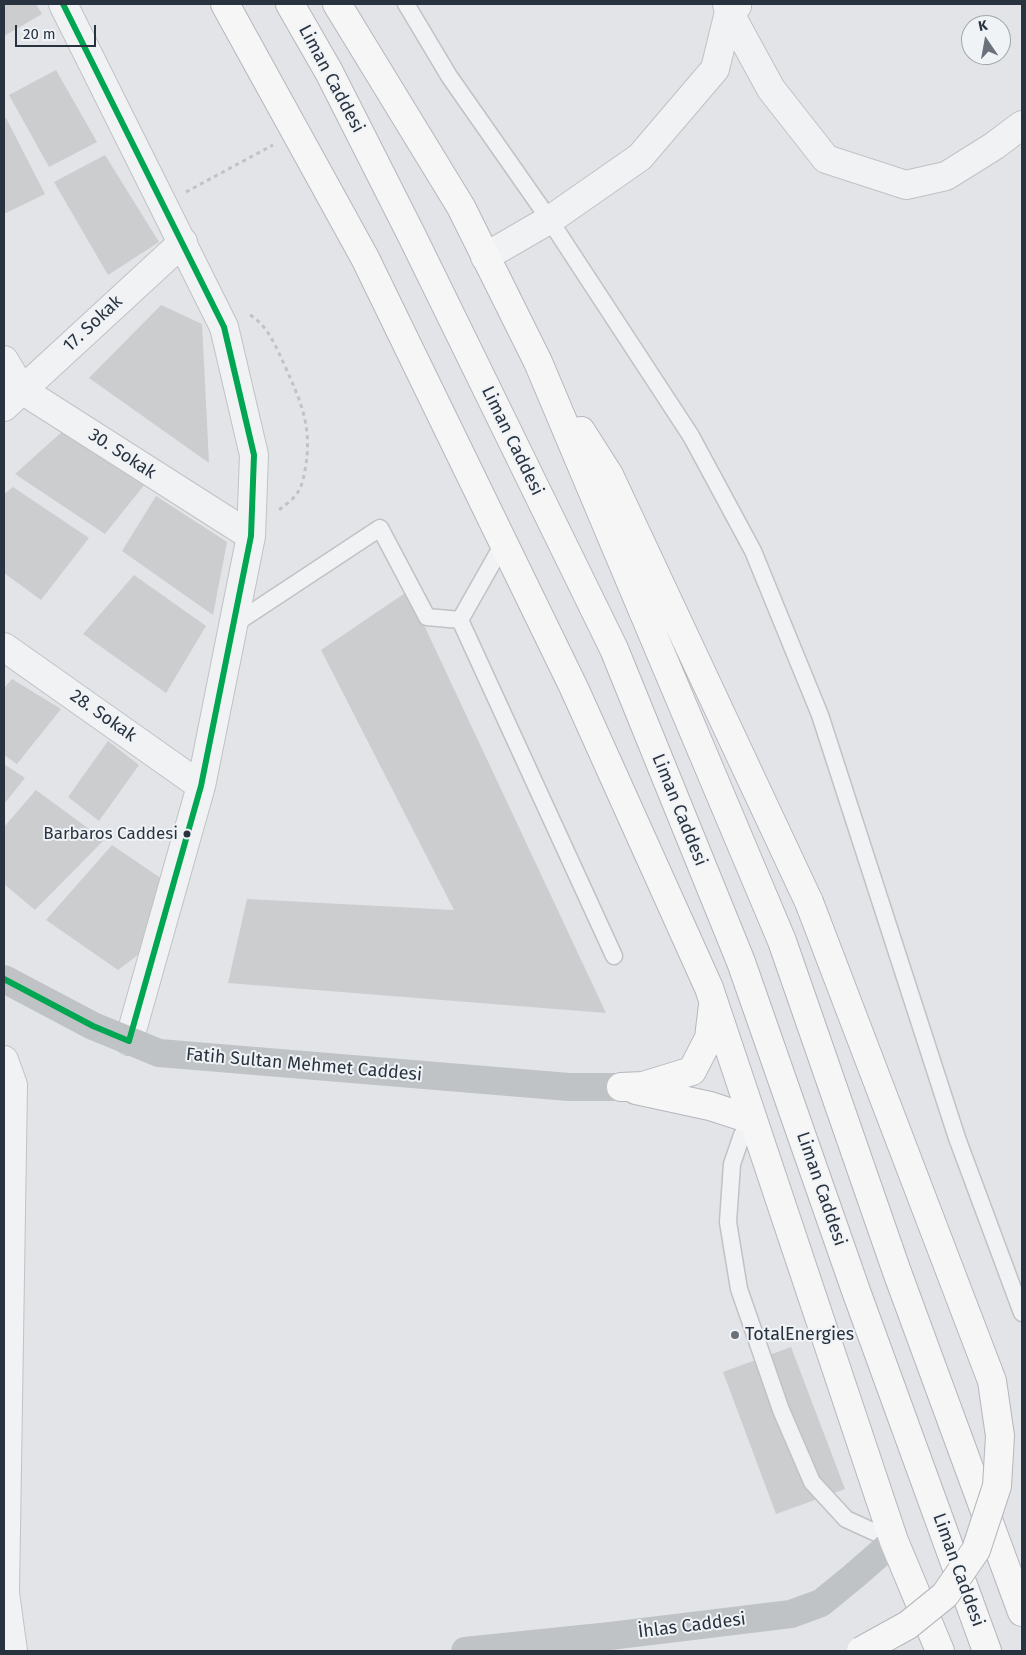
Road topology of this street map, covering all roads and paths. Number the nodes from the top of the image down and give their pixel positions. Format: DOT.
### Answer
graph roads {
  1 [pos="63,4"];
  2 [pos="225,4"];
  3 [pos="290,4"];
  4 [pos="337,4"];
  5 [pos="406,4"];
  6 [pos="732,6"];
  7 [pos="1022,125"];
  8 [pos="296,132"];
  9 [pos="164,204"];
  10 [pos="549,219"];
  11 [pos="183,242"];
  12 [pos="485,257"];
  13 [pos="212,304"];
  14 [pos="4,360"];
  15 [pos="538,362"];
  16 [pos="13,399"];
  17 [pos="251,536"];
  18 [pos="503,544"];
  19 [pos="460,620"];
  20 [pos="233,624"];
  21 [pos="4,647"];
  22 [pos="201,786"];
  23 [pos="614,956"];
  24 [pos="4,980"];
  25 [pos="714,1001"];
  26 [pos="129,1041"];
  27 [pos="4,1060"];
  28 [pos="621,1086"];
  29 [pos="753,1120"];
  30 [pos="1022,1313"];
  31 [pos="894,1541"];
  32 [pos="1022,1612"];
  33 [pos="13,1651"];
  34 [pos="465,1651"];
  35 [pos="861,1651"];
  36 [pos="940,1651"];
  37 [pos="987,1651"];
  1 -- 9 [label="street"];
  2 -- 8 [label="highway"];
  3 -- 37 [label="highway, Liman Caddesi"];
  4 -- 12 [label="highway"];
  5 -- 10 [label="lane"];
  6 -- 7 [label="street"];
  6 -- 10 [label="street"];
  8 -- 9 [label="path"];
  8 -- 18 [label="highway"];
  9 -- 11 [label="street"];
  10 -- 12 [label="street"];
  10 -- 30 [label="lane"];
  11 -- 13 [label="street"];
  11 -- 16 [label="street, 17. Sokak"];
  12 -- 15 [label="highway"];
  13 -- 17 [label="street"];
  13 -- 17 [label="path"];
  14 -- 16 [label="street, 30. Sokak"];
  15 -- 32 [label="highway"];
  15 -- 35 [label="highway, bridge"];
  16 -- 17 [label="street, 30. Sokak"];
  17 -- 20 [label="street"];
  18 -- 19 [label="lane"];
  18 -- 25 [label="highway"];
  19 -- 20 [label="lane"];
  19 -- 23 [label="lane"];
  20 -- 22 [label="street"];
  21 -- 22 [label="street, 28. Sokak"];
  22 -- 26 [label="street"];
  24 -- 26 [label="main road, Fatih Sultan Mehmet Caddesi"];
  25 -- 28 [label="highway"];
  25 -- 29 [label="highway"];
  26 -- 28 [label="main road, Fatih Sultan Mehmet Caddesi"];
  27 -- 33 [label="street"];
  28 -- 29 [label="highway"];
  29 -- 31 [label="highway"];
  29 -- 31 [label="lane"];
  31 -- 34 [label="main road, İhlas Caddesi"];
  31 -- 36 [label="highway"];
}
